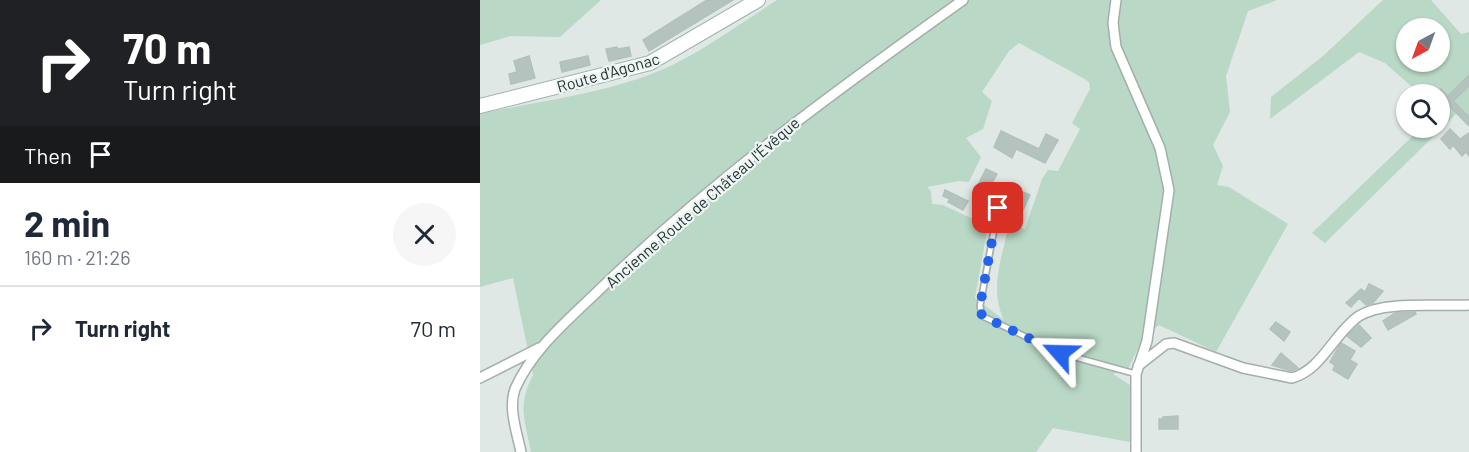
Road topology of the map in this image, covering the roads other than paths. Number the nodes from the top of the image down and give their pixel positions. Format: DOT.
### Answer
graph roads {
  1 [pos="758,0"];
  2 [pos="963,0"];
  3 [pos="1116,0"];
  4 [pos="480,106"];
  5 [pos="998,208"];
  6 [pos="1469,305"];
  7 [pos="542,347"];
  8 [pos="1137,370"];
  9 [pos="480,378"];
  10 [pos="521,452"];
  11 [pos="1136,452"];
  1 -- 4 [label="main road, Route d'Agonac"];
  2 -- 7 [label="street, Ancienne Route de Château l'Évêque"];
  3 -- 8 [label="street"];
  5 -- 8 [label="lane"];
  6 -- 8 [label="street"];
  7 -- 9 [label="street"];
  7 -- 10 [label="street, Ancienne Route de Château l'Évêque"];
  8 -- 11 [label="street"];
}
